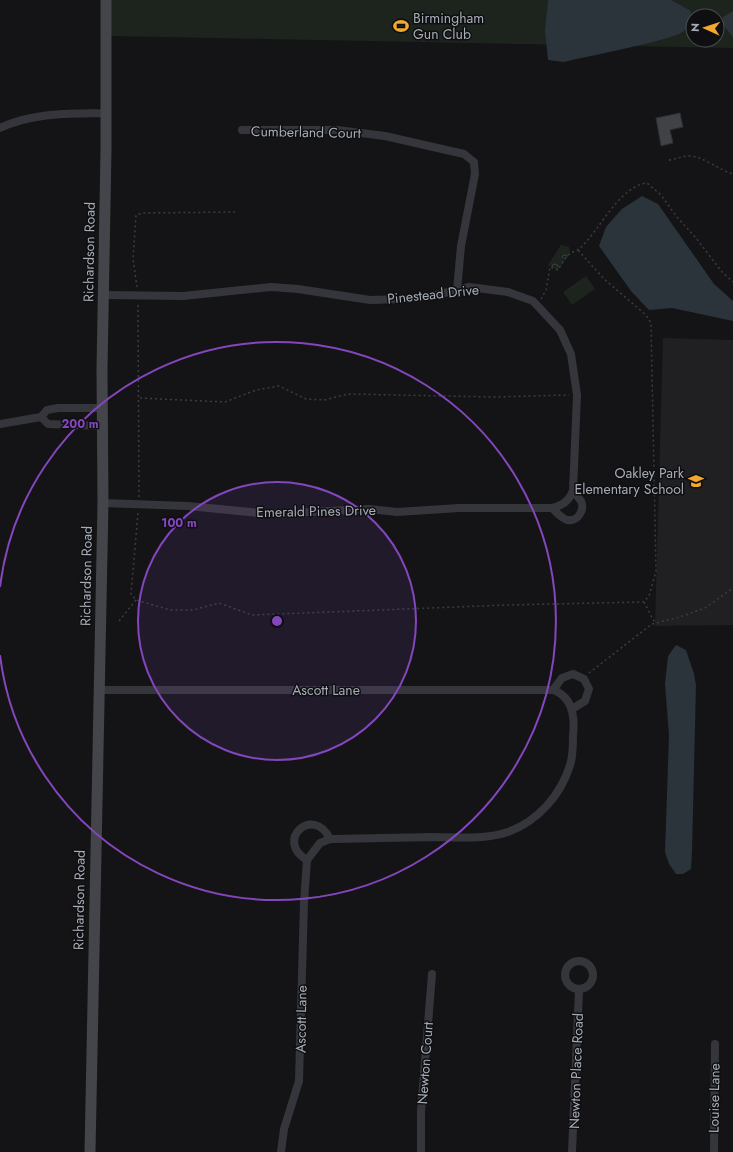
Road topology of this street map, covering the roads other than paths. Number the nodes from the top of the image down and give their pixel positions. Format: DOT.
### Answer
graph roads {
  1 [pos="106,0"];
  2 [pos="106,113"];
  3 [pos="0,128"];
  4 [pos="242,130"];
  5 [pos="456,290"];
  6 [pos="104,295"];
  7 [pos="102,408"];
  8 [pos="41,416"];
  9 [pos="0,424"];
  10 [pos="103,426"];
  11 [pos="573,491"];
  12 [pos="568,500"];
  13 [pos="103,503"];
  14 [pos="552,508"];
  15 [pos="99,690"];
  16 [pos="553,690"];
  17 [pos="572,708"];
  18 [pos="330,839"];
  19 [pos="307,860"];
  20 [pos="432,974"];
  21 [pos="579,990"];
  22 [pos="715,1044"];
  23 [pos="90,1152"];
  24 [pos="281,1152"];
  25 [pos="421,1152"];
  26 [pos="572,1152"];
  27 [pos="714,1152"];
  1 -- 2 [label="street, Richardson Road"];
  2 -- 3 [label="street"];
  2 -- 6 [label="street, Richardson Road"];
  4 -- 5 [label="street, Cumberland Court"];
  5 -- 6 [label="street, Pinestead Drive"];
  5 -- 11 [label="street, Pinestead Drive"];
  6 -- 7 [label="street, Richardson Road"];
  7 -- 8 [label="street"];
  7 -- 10 [label="street, Richardson Road"];
  8 -- 9 [label="street"];
  8 -- 10 [label="street"];
  10 -- 13 [label="street, Richardson Road"];
  11 -- 12 [label="street, Pinestead Drive"];
  11 -- 14 [label="street"];
  12 -- 14 [label="street, Emerald Pines Drive"];
  13 -- 14 [label="street, Emerald Pines Drive"];
  13 -- 15 [label="street, Richardson Road"];
  15 -- 16 [label="street, Ascott Lane"];
  15 -- 23 [label="street, Richardson Road"];
  16 -- 17 [label="street"];
  16 -- 17 [label="street"];
  17 -- 18 [label="street"];
  18 -- 19 [label="street"];
  18 -- 19 [label="street"];
  19 -- 24 [label="street, Ascott Lane"];
  20 -- 25 [label="street, Newton Court"];
  21 -- 26 [label="street, Newton Place Road"];
  22 -- 27 [label="street, Louise Lane"];
}
